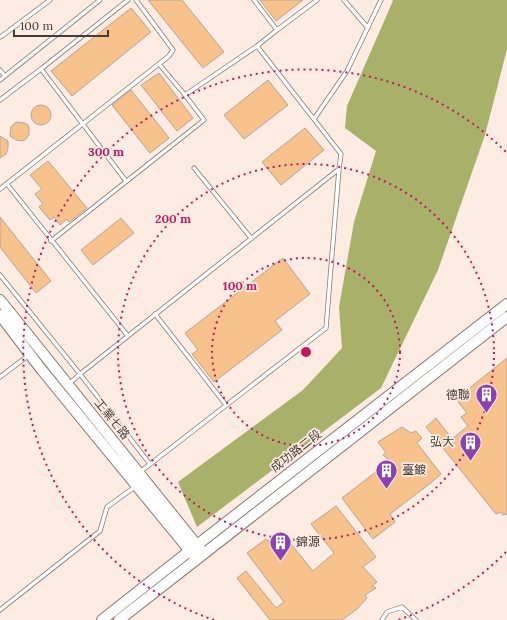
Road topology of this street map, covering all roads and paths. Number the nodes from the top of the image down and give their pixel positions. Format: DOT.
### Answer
graph roads {
  1 [pos="50,0"];
  2 [pos="100,0"];
  3 [pos="128,0"];
  4 [pos="136,0"];
  5 [pos="254,0"];
  6 [pos="317,0"];
  7 [pos="344,0"];
  8 [pos="381,0"];
  9 [pos="368,28"];
  10 [pos="277,30"];
  11 [pos="0,37"];
  12 [pos="256,46"];
  13 [pos="159,64"];
  14 [pos="40,69"];
  15 [pos="0,70"];
  16 [pos="5,76"];
  17 [pos="0,80"];
  18 [pos="185,95"];
  19 [pos="0,100"];
  20 [pos="314,119"];
  21 [pos="83,124"];
  22 [pos="194,168"];
  23 [pos="339,169"];
  24 [pos="126,181"];
  25 [pos="6,184"];
  26 [pos="0,189"];
  27 [pos="251,238"];
  28 [pos="51,241"];
  29 [pos="0,275"];
  30 [pos="0,300"];
  31 [pos="507,304"];
  32 [pos="155,314"];
  33 [pos="0,315"];
  34 [pos="507,317"];
  35 [pos="128,336"];
  36 [pos="30,354"];
  37 [pos="80,374"];
  38 [pos="0,377"];
  39 [pos="68,385"];
  40 [pos="226,405"];
  41 [pos="150,464"];
  42 [pos="139,473"];
  43 [pos="137,486"];
  44 [pos="193,548"];
  45 [pos="200,557"];
  46 [pos="0,610"];
  47 [pos="102,620"];
  48 [pos="119,620"];
  49 [pos="382,620"];
  50 [pos="416,620"];
  1 -- 11 [label="lane"];
  2 -- 16 [label="lane"];
  3 -- 14 [label="lane"];
  4 -- 13 [label="lane"];
  5 -- 10 [label="lane"];
  6 -- 10 [label="lane"];
  7 -- 9 [label="lane"];
  8 -- 9 [label="lane"];
  9 -- 20 [label="lane"];
  10 -- 12 [label="lane"];
  12 -- 18 [label="lane"];
  12 -- 20 [label="lane"];
  13 -- 18 [label="lane"];
  13 -- 21 [label="lane"];
  14 -- 19 [label="lane"];
  14 -- 21 [label="lane"];
  15 -- 16 [label="lane"];
  16 -- 17 [label="lane"];
  18 -- 24 [label="lane"];
  20 -- 23 [label="lane"];
  21 -- 24 [label="lane"];
  21 -- 25 [label="lane"];
  22 -- 27 [label="lane"];
  23 -- 27 [label="lane"];
  23 -- 40 [label="lane"];
  24 -- 28 [label="lane"];
  25 -- 26 [label="lane"];
  25 -- 28 [label="lane"];
  27 -- 32 [label="lane"];
  28 -- 35 [label="lane"];
  29 -- 37 [label="lane"];
  30 -- 39 [label="street, 工業七路"];
  31 -- 44 [label="street, 成功路二段"];
  32 -- 35 [label="lane"];
  32 -- 40 [label="lane"];
  33 -- 36 [label="street, 工業七路"];
  34 -- 45 [label="street, 成功路二段"];
  35 -- 37 [label="lane"];
  36 -- 38 [label="lane"];
  36 -- 43 [label="street, 工業七路"];
  37 -- 39 [label="lane"];
  37 -- 41 [label="lane"];
  39 -- 42 [label="street, 工業七路"];
  40 -- 41 [label="lane"];
  41 -- 42 [label="lane"];
  42 -- 44 [label="street, 工業七路"];
  43 -- 44 [label="street, 工業七路"];
  43 -- 46 [label="lane"];
  44 -- 45 [label="street, 工業七路"];
  44 -- 47 [label="street, 成功路二段"];
  45 -- 48 [label="street, 成功路二段"];
  49 -- 50 [label="lane"];
}
